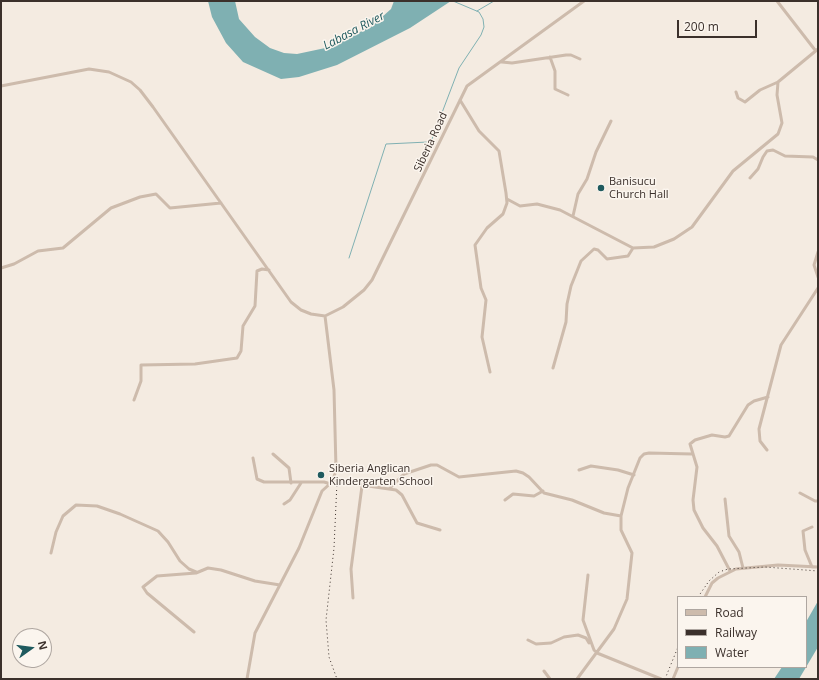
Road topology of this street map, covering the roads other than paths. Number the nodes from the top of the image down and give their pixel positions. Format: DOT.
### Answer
graph roads {
  1 [pos="584,1"];
  2 [pos="776,1"];
  3 [pos="817,50"];
  4 [pos="550,57"];
  5 [pos="580,59"];
  6 [pos="501,62"];
  7 [pos="778,82"];
  8 [pos="1,86"];
  9 [pos="736,92"];
  10 [pos="568,95"];
  11 [pos="460,100"];
  12 [pos="612,121"];
  13 [pos="818,160"];
  14 [pos="750,178"];
  15 [pos="507,199"];
  16 [pos="221,203"];
  17 [pos="574,216"];
  18 [pos="633,248"];
  19 [pos="818,252"];
  20 [pos="1,268"];
  21 [pos="269,270"];
  22 [pos="818,277"];
  23 [pos="818,288"];
  24 [pos="325,316"];
  25 [pos="552,368"];
  26 [pos="490,372"];
  27 [pos="768,397"];
  28 [pos="134,400"];
  29 [pos="766,450"];
  30 [pos="273,454"];
  31 [pos="692,454"];
  32 [pos="253,458"];
  33 [pos="579,470"];
  34 [pos="634,475"];
  35 [pos="332,482"];
  36 [pos="291,483"];
  37 [pos="301,483"];
  38 [pos="362,486"];
  39 [pos="390,488"];
  40 [pos="543,491"];
  41 [pos="800,493"];
  42 [pos="725,499"];
  43 [pos="505,500"];
  44 [pos="818,501"];
  45 [pos="284,504"];
  46 [pos="621,516"];
  47 [pos="812,527"];
  48 [pos="440,530"];
  49 [pos="50,553"];
  50 [pos="812,567"];
  51 [pos="818,567"];
  52 [pos="743,568"];
  53 [pos="730,571"];
  54 [pos="198,572"];
  55 [pos="588,575"];
  56 [pos="280,585"];
  57 [pos="706,596"];
  58 [pos="353,598"];
  59 [pos="194,632"];
  60 [pos="528,640"];
  61 [pos="592,646"];
  62 [pos="597,653"];
  63 [pos="678,668"];
  64 [pos="544,671"];
  65 [pos="248,679"];
  66 [pos="550,679"];
  67 [pos="577,679"];
  68 [pos="661,679"];
  69 [pos="672,679"];
  1 -- 6 [label="street, Siberia Road"];
  2 -- 3 [label="street"];
  3 -- 7 [label="street"];
  4 -- 5 [label="street"];
  4 -- 6 [label="street"];
  4 -- 10 [label="street"];
  6 -- 11 [label="street, Siberia Road"];
  7 -- 9 [label="street"];
  7 -- 18 [label="street"];
  8 -- 16 [label="street"];
  11 -- 15 [label="street"];
  11 -- 24 [label="street, Siberia Road"];
  12 -- 17 [label="street"];
  13 -- 14 [label="street"];
  15 -- 17 [label="street"];
  15 -- 26 [label="street"];
  16 -- 20 [label="street"];
  16 -- 21 [label="street"];
  17 -- 18 [label="street"];
  18 -- 25 [label="street"];
  19 -- 22 [label="street"];
  21 -- 24 [label="street"];
  21 -- 28 [label="street"];
  23 -- 27 [label="street"];
  24 -- 35 [label="street"];
  27 -- 29 [label="street"];
  27 -- 31 [label="street"];
  30 -- 36 [label="street"];
  31 -- 34 [label="street"];
  31 -- 53 [label="street"];
  32 -- 36 [label="street"];
  33 -- 34 [label="street"];
  34 -- 46 [label="street"];
  35 -- 37 [label="street"];
  35 -- 38 [label="street"];
  35 -- 56 [label="street"];
  36 -- 37 [label="street"];
  37 -- 45 [label="street"];
  38 -- 39 [label="street"];
  38 -- 58 [label="street"];
  39 -- 40 [label="street"];
  39 -- 48 [label="street"];
  40 -- 43 [label="street"];
  40 -- 46 [label="street"];
  41 -- 44 [label="street"];
  42 -- 52 [label="street"];
  46 -- 62 [label="street"];
  47 -- 50 [label="street"];
  49 -- 54 [label="street"];
  50 -- 51 [label="street"];
  50 -- 52 [label="street"];
  52 -- 53 [label="street"];
  53 -- 57 [label="street"];
  54 -- 56 [label="street"];
  54 -- 59 [label="street"];
  55 -- 61 [label="street"];
  56 -- 65 [label="street"];
  60 -- 61 [label="street"];
  61 -- 62 [label="street"];
  62 -- 67 [label="street"];
  62 -- 68 [label="street"];
  63 -- 69 [label="street"];
  64 -- 66 [label="street"];
}
